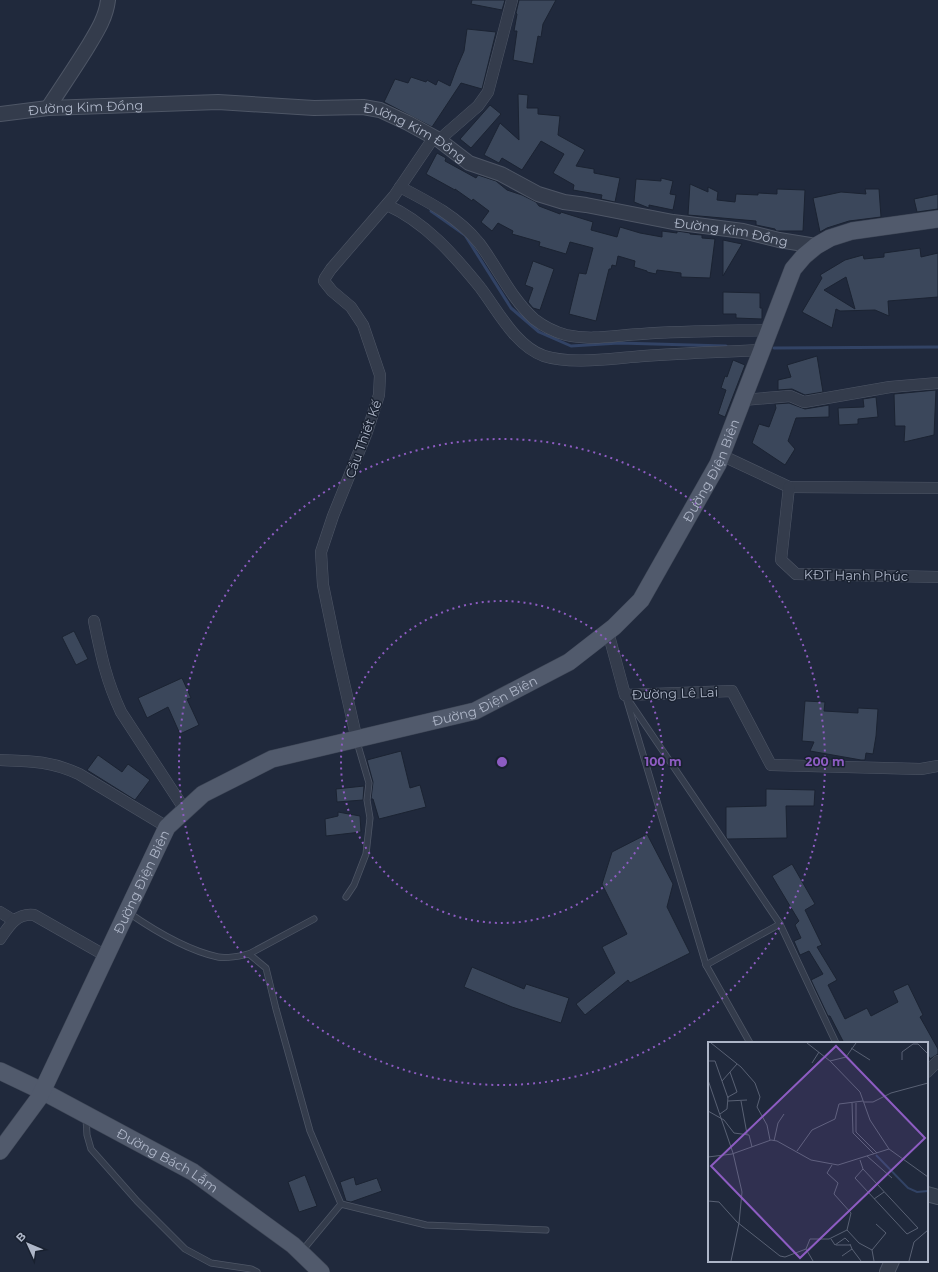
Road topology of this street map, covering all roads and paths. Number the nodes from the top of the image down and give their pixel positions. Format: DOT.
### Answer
graph roads {
  1 [pos="108,0"];
  2 [pos="512,0"];
  3 [pos="48,108"];
  4 [pos="0,114"];
  5 [pos="436,138"];
  6 [pos="400,187"];
  7 [pos="387,205"];
  8 [pos="938,219"];
  9 [pos="816,246"];
  10 [pos="770,330"];
  11 [pos="762,350"];
  12 [pos="938,383"];
  13 [pos="743,400"];
  14 [pos="722,455"];
  15 [pos="789,487"];
  16 [pos="938,488"];
  17 [pos="938,577"];
  18 [pos="94,621"];
  19 [pos="608,632"];
  20 [pos="625,695"];
  21 [pos="356,740"];
  22 [pos="0,760"];
  23 [pos="938,766"];
  24 [pos="186,810"];
  25 [pos="167,828"];
  26 [pos="346,897"];
  27 [pos="0,912"];
  28 [pos="127,912"];
  29 [pos="314,919"];
  30 [pos="14,920"];
  31 [pos="780,924"];
  32 [pos="0,938"];
  33 [pos="249,954"];
  34 [pos="106,956"];
  35 [pos="706,965"];
  36 [pos="749,1042"];
  37 [pos="836,1042"];
  38 [pos="938,1061"];
  39 [pos="0,1071"];
  40 [pos="928,1071"];
  41 [pos="42,1091"];
  42 [pos="86,1115"];
  43 [pos="0,1151"];
  44 [pos="928,1194"];
  45 [pos="938,1197"];
  46 [pos="341,1204"];
  47 [pos="546,1230"];
  48 [pos="301,1252"];
  49 [pos="892,1262"];
  50 [pos="257,1272"];
  51 [pos="321,1272"];
  52 [pos="887,1272"];
  1 -- 3 [label="street"];
  2 -- 5 [label="street, Cầu Thiết Kế"];
  3 -- 4 [label="street, Đường Kim Đồng"];
  3 -- 5 [label="street, Đường Kim Đồng"];
  5 -- 6 [label="street, Cầu Thiết Kế"];
  5 -- 9 [label="street, Đường Kim Đồng"];
  6 -- 7 [label="street, Cầu Thiết Kế"];
  6 -- 10 [label="street"];
  7 -- 11 [label="street"];
  7 -- 21 [label="street, Cầu Thiết Kế"];
  8 -- 9 [label="main road, Đường Điện Biên"];
  9 -- 10 [label="main road, Đường Điện Biên"];
  10 -- 11 [label="main road, Đường Điện Biên"];
  11 -- 13 [label="main road, Đường Điện Biên"];
  12 -- 13 [label="street"];
  13 -- 14 [label="main road, Đường Điện Biên"];
  14 -- 15 [label="street"];
  14 -- 19 [label="main road, Đường Điện Biên"];
  15 -- 16 [label="street"];
  15 -- 17 [label="street, KĐT Hạnh Phúc"];
  18 -- 24 [label="street"];
  19 -- 20 [label="street, Đường Lê Lai"];
  19 -- 21 [label="main road, Đường Điện Biên"];
  20 -- 23 [label="street, Đường Lê Lai"];
  20 -- 31 [label="lane"];
  20 -- 35 [label="lane"];
  21 -- 24 [label="main road, Đường Điện Biên"];
  21 -- 26 [label="lane"];
  22 -- 25 [label="street"];
  24 -- 25 [label="main road, Đường Điện Biên"];
  25 -- 28 [label="main road, Đường Điện Biên"];
  27 -- 30 [label="street"];
  28 -- 33 [label="lane"];
  28 -- 34 [label="main road, Đường Điện Biên"];
  29 -- 33 [label="lane"];
  30 -- 32 [label="street"];
  30 -- 34 [label="street"];
  31 -- 35 [label="lane"];
  31 -- 37 [label="lane"];
  33 -- 46 [label="lane"];
  34 -- 41 [label="main road, Đường Điện Biên"];
  35 -- 36 [label="lane"];
  38 -- 40 [label="street"];
  39 -- 41 [label="main road, Đường Bách Lẫm"];
  41 -- 42 [label="main road, Đường Bách Lẫm"];
  41 -- 43 [label="main road, Đường Điện Biên"];
  42 -- 48 [label="main road, Đường Bách Lẫm"];
  42 -- 50 [label="lane"];
  44 -- 45 [label="street"];
  46 -- 47 [label="lane"];
  46 -- 48 [label="lane"];
  48 -- 51 [label="main road, Đường Bách Lẫm"];
  49 -- 52 [label="street"];
}
